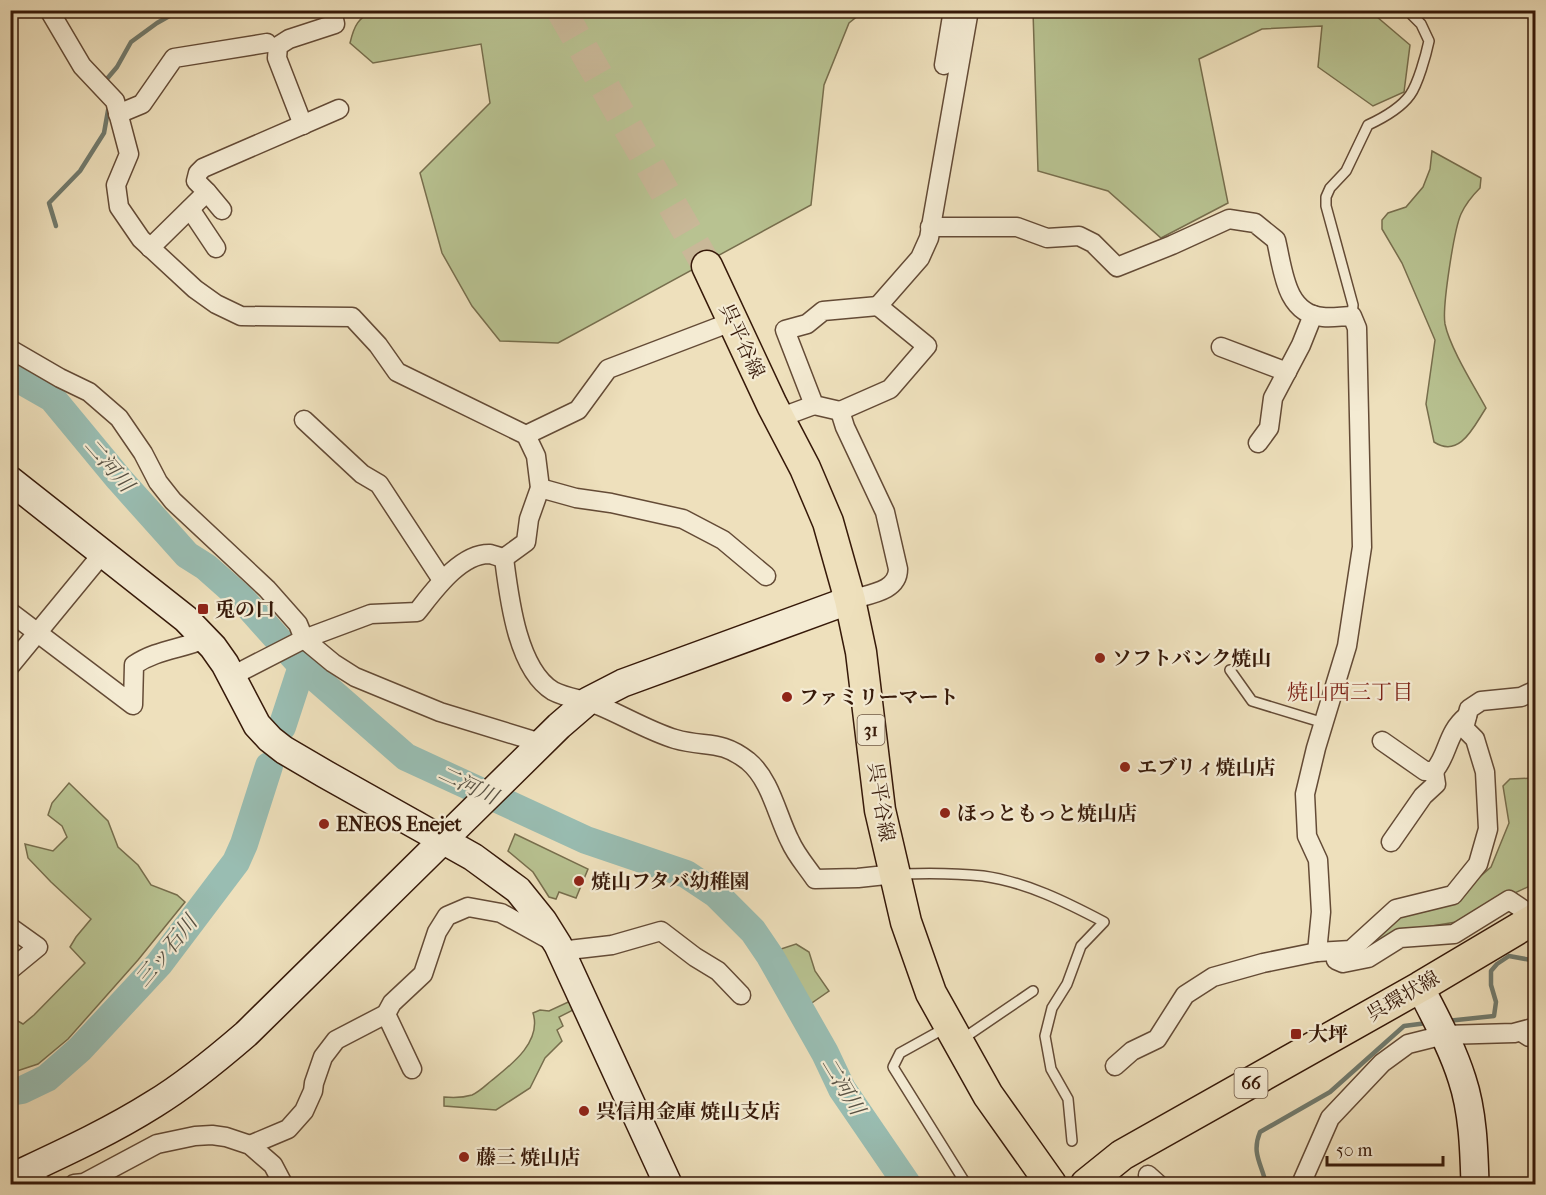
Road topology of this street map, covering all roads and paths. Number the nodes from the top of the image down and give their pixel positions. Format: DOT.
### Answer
graph roads {
  1 [pos="49,10"];
  2 [pos="332,10"];
  3 [pos="953,10"];
  4 [pos="969,10"];
  5 [pos="1412,15"];
  6 [pos="267,43"];
  7 [pos="944,65"];
  8 [pos="339,109"];
  9 [pos="118,114"];
  10 [pos="303,124"];
  11 [pos="207,192"];
  12 [pos="190,208"];
  13 [pos="222,210"];
  14 [pos="930,227"];
  15 [pos="150,248"];
  16 [pos="216,248"];
  17 [pos="706,266"];
  18 [pos="878,306"];
  19 [pos="1313,315"];
  20 [pos="1352,316"];
  21 [pos="734,321"];
  22 [pos="1221,347"];
  23 [pos="10,349"];
  24 [pos="1287,372"];
  25 [pos="814,405"];
  26 [pos="840,411"];
  27 [pos="779,418"];
  28 [pos="304,420"];
  29 [pos="526,435"];
  30 [pos="1258,443"];
  31 [pos="10,480"];
  32 [pos="540,488"];
  33 [pos="103,553"];
  34 [pos="504,558"];
  35 [pos="766,576"];
  36 [pos="442,580"];
  37 [pos="850,600"];
  38 [pos="10,612"];
  39 [pos="36,632"];
  40 [pos="205,639"];
  41 [pos="301,641"];
  42 [pos="10,666"];
  43 [pos="1230,670"];
  44 [pos="238,673"];
  45 [pos="1536,690"];
  46 [pos="588,700"];
  47 [pos="1467,716"];
  48 [pos="1324,723"];
  49 [pos="1382,741"];
  50 [pos="536,748"];
  51 [pos="1434,771"];
  52 [pos="443,839"];
  53 [pos="1391,842"];
  54 [pos="895,874"];
  55 [pos="1536,918"];
  56 [pos="10,927"];
  57 [pos="559,948"];
  58 [pos="1317,952"];
  59 [pos="10,970"];
  60 [pos="1034,991"];
  61 [pos="741,995"];
  62 [pos="386,1014"];
  63 [pos="1435,1016"];
  64 [pos="1536,1028"];
  65 [pos="1514,1033"];
  66 [pos="954,1034"];
  67 [pos="1536,1042"];
  68 [pos="1115,1066"];
  69 [pos="412,1069"];
  70 [pos="1072,1141"];
  71 [pos="250,1145"];
  72 [pos="11,1178"];
  73 [pos="42,1185"];
  74 [pos="74,1185"];
  75 [pos="283,1185"];
  76 [pos="668,1185"];
  77 [pos="966,1185"];
  78 [pos="1051,1185"];
  79 [pos="1086,1185"];
  80 [pos="1301,1185"];
  81 [pos="1475,1185"];
  1 -- 9 [label="street"];
  2 -- 10 [label="street"];
  3 -- 7 [label="street"];
  4 -- 14 [label="street"];
  5 -- 20 [label="lane"];
  6 -- 9 [label="street"];
  8 -- 10 [label="street"];
  9 -- 15 [label="street"];
  10 -- 11 [label="street"];
  11 -- 12 [label="street"];
  11 -- 13 [label="street"];
  12 -- 15 [label="street"];
  12 -- 16 [label="street"];
  14 -- 18 [label="street"];
  14 -- 19 [label="street"];
  15 -- 29 [label="street"];
  17 -- 21 [label="main road, 呉平谷線 / 31"];
  18 -- 25 [label="street"];
  18 -- 26 [label="street"];
  19 -- 20 [label="street"];
  19 -- 24 [label="street"];
  20 -- 48 [label="street"];
  21 -- 27 [label="main road, 呉平谷線 / 31"];
  21 -- 29 [label="street"];
  22 -- 24 [label="street"];
  23 -- 41 [label="street"];
  24 -- 30 [label="street"];
  25 -- 26 [label="street"];
  25 -- 27 [label="street"];
  26 -- 37 [label="street"];
  27 -- 37 [label="main road, 呉平谷線 / 31"];
  28 -- 36 [label="street"];
  29 -- 32 [label="street"];
  31 -- 33 [label="street"];
  32 -- 34 [label="street"];
  32 -- 35 [label="street"];
  33 -- 39 [label="street"];
  33 -- 40 [label="street"];
  34 -- 36 [label="street"];
  34 -- 46 [label="street"];
  36 -- 41 [label="street"];
  37 -- 46 [label="street"];
  37 -- 54 [label="main road, 呉平谷線 / 31"];
  38 -- 39 [label="street"];
  39 -- 40 [label="street"];
  39 -- 42 [label="street"];
  40 -- 44 [label="street"];
  41 -- 44 [label="street"];
  41 -- 50 [label="street"];
  43 -- 48 [label="lane"];
  44 -- 52 [label="street"];
  45 -- 47 [label="street"];
  46 -- 50 [label="street"];
  46 -- 54 [label="street"];
  47 -- 51 [label="street"];
  47 -- 58 [label="street"];
  48 -- 58 [label="street"];
  49 -- 51 [label="street"];
  50 -- 52 [label="street"];
  51 -- 53 [label="street"];
  52 -- 57 [label="street"];
  52 -- 72 [label="street"];
  54 -- 66 [label="main road, 呉平谷線 / 31"];
  54 -- 70 [label="lane"];
  55 -- 58 [label="street"];
  55 -- 63 [label="main road, 呉環状線 / 66"];
  56 -- 59 [label="street"];
  57 -- 61 [label="street"];
  57 -- 62 [label="street"];
  57 -- 76 [label="street"];
  58 -- 68 [label="street"];
  60 -- 66 [label="lane"];
  62 -- 69 [label="street"];
  62 -- 71 [label="street"];
  63 -- 65 [label="street"];
  63 -- 79 [label="main road, 呉環状線 / 66"];
  63 -- 80 [label="street"];
  63 -- 81 [label="street"];
  64 -- 65 [label="street"];
  65 -- 67 [label="lane"];
  66 -- 77 [label="lane"];
  66 -- 78 [label="main road, 呉平谷線 / 31"];
  71 -- 74 [label="street"];
  71 -- 75 [label="street"];
  72 -- 73 [label="street"];
}
